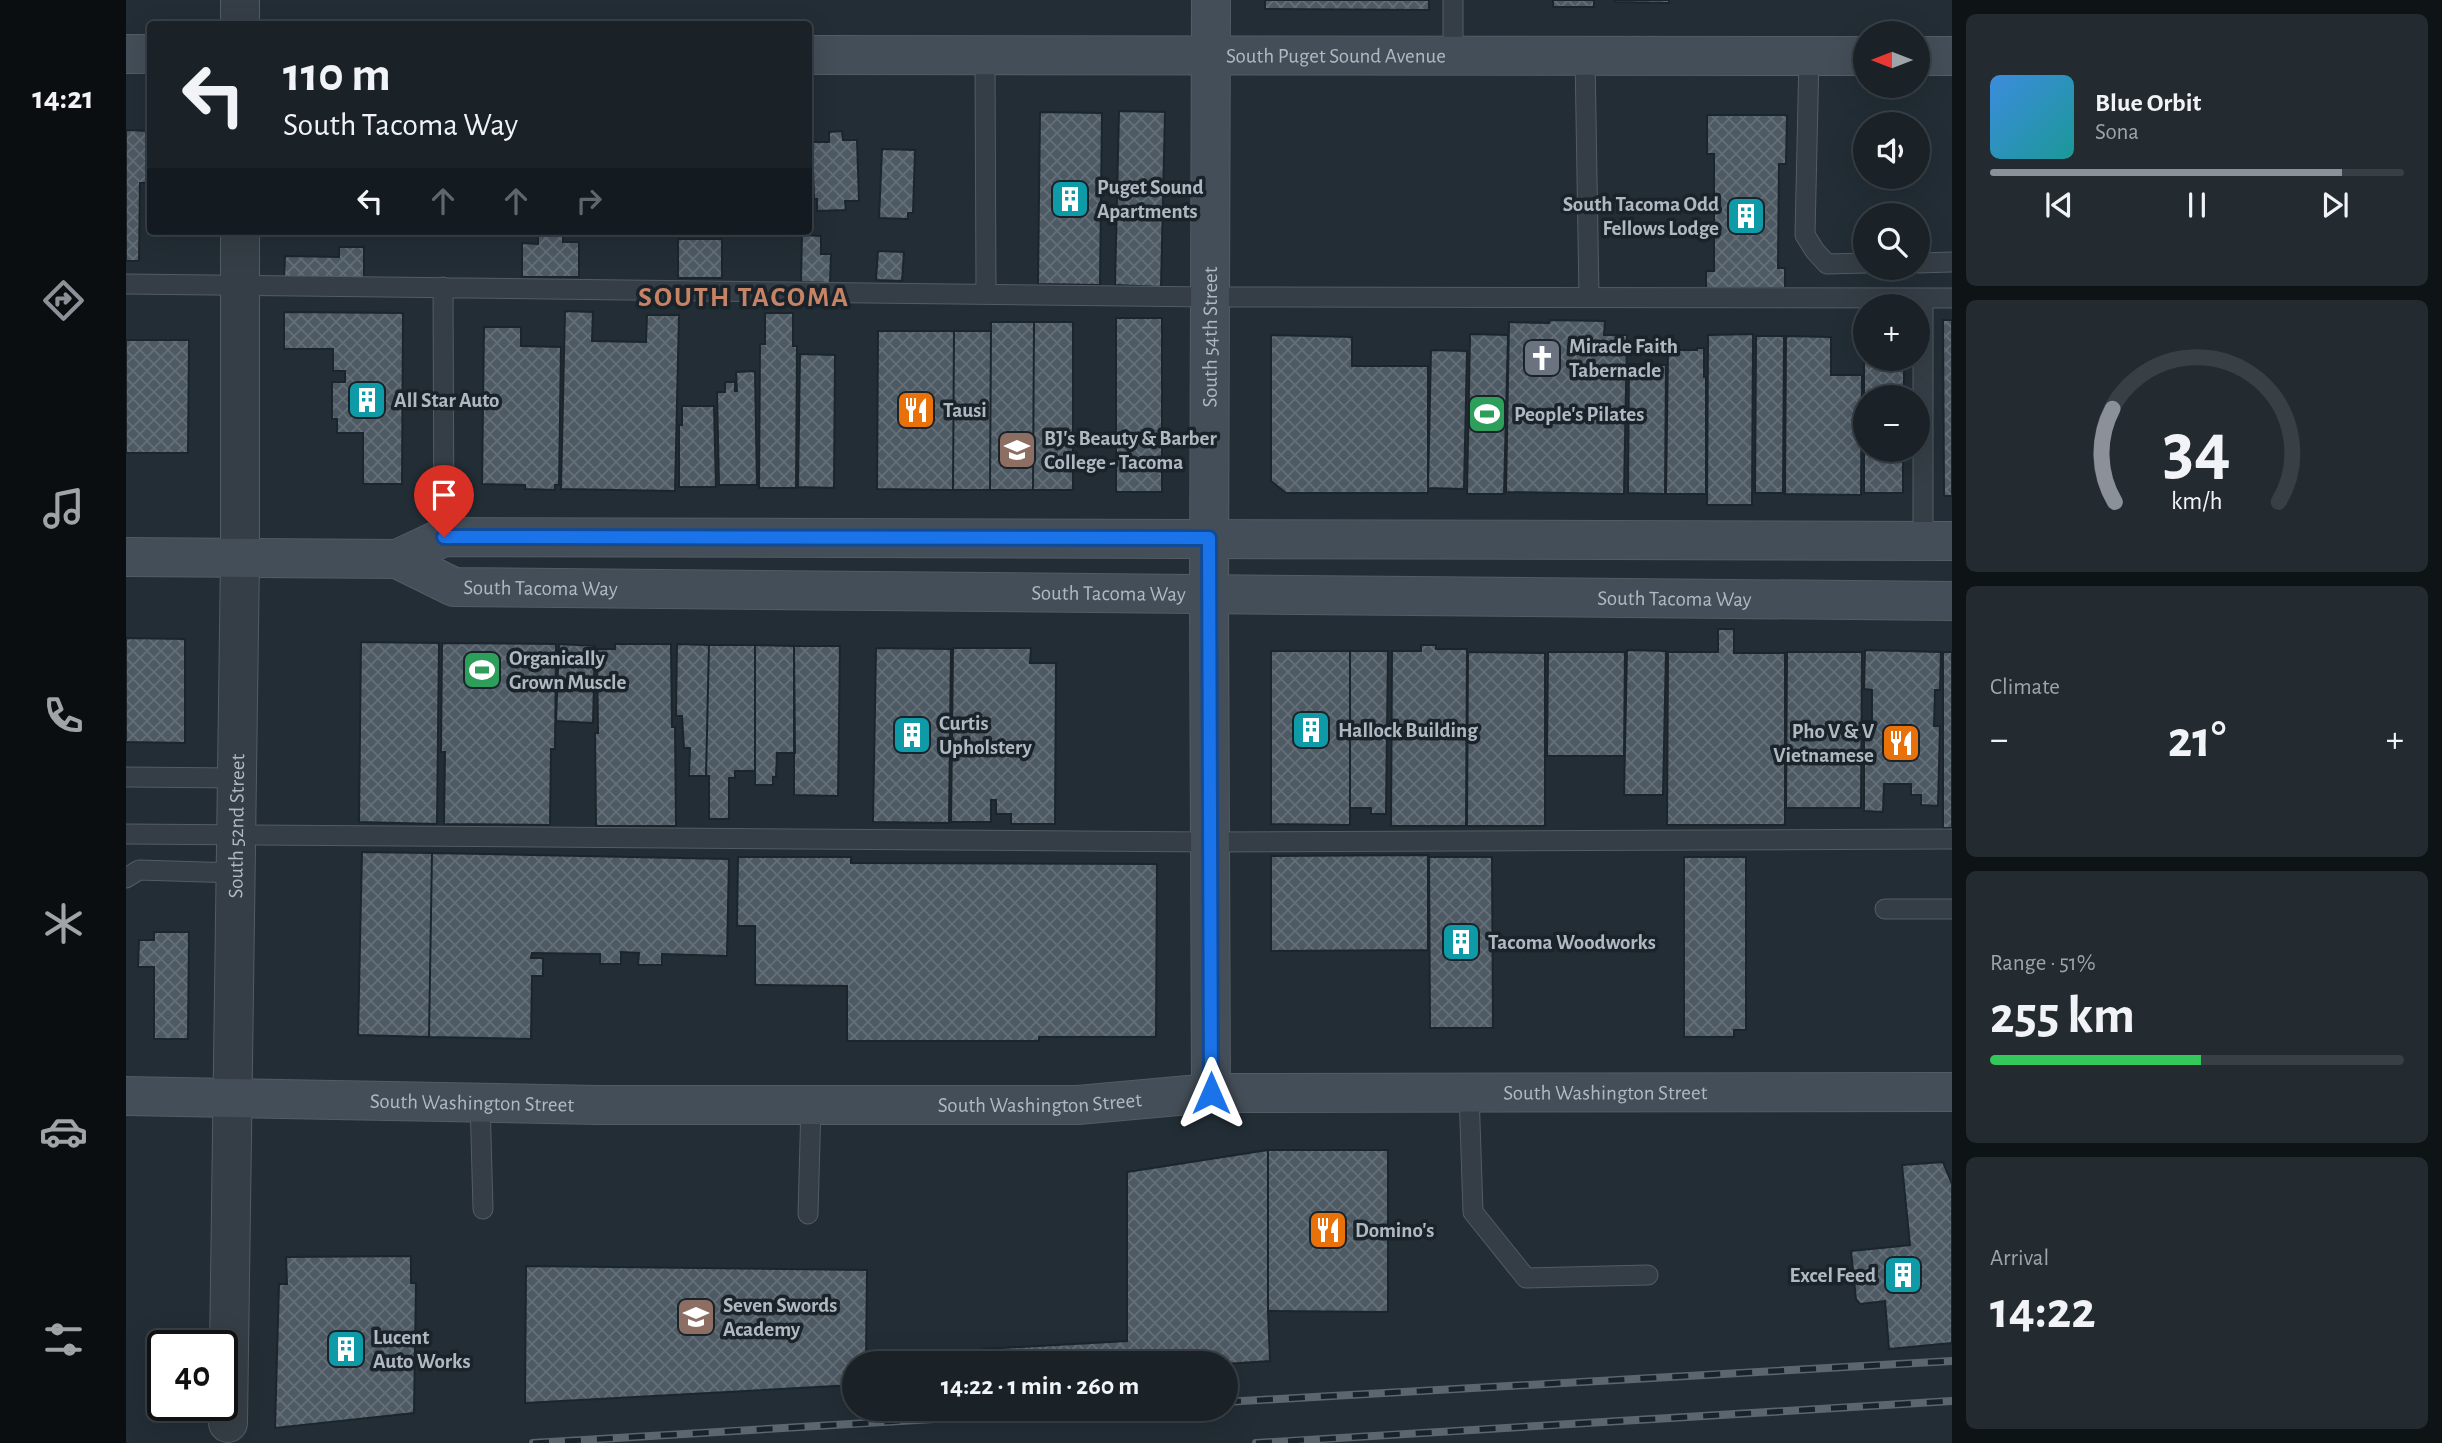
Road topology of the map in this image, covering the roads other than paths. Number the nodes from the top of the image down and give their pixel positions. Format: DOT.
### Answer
graph roads {
  1 [pos="240,0"];
  2 [pos="1211,0"];
  3 [pos="1453,0"];
  4 [pos="240,21"];
  5 [pos="126,54"];
  6 [pos="147,54"];
  7 [pos="812,55"];
  8 [pos="1453,55"];
  9 [pos="1212,56"];
  10 [pos="1585,56"];
  11 [pos="1809,56"];
  12 [pos="1853,56"];
  13 [pos="1930,56"];
  14 [pos="1952,56"];
  15 [pos="985,57"];
  16 [pos="240,235"];
  17 [pos="1952,262"];
  18 [pos="1853,263"];
  19 [pos="1930,263"];
  20 [pos="126,284"];
  21 [pos="240,284"];
  22 [pos="443,286"];
  23 [pos="986,294"];
  24 [pos="1210,297"];
  25 [pos="1589,297"];
  26 [pos="1853,298"];
  27 [pos="1930,298"];
  28 [pos="1952,298"];
  29 [pos="1928,371"];
  30 [pos="444,537"];
  31 [pos="1209,538"];
  32 [pos="1938,541"];
  33 [pos="126,557"];
  34 [pos="240,557"];
  35 [pos="397,559"];
  36 [pos="1209,594"];
  37 [pos="1952,601"];
  38 [pos="126,777"];
  39 [pos="238,778"];
  40 [pos="126,834"];
  41 [pos="237,835"];
  42 [pos="1952,839"];
  43 [pos="1210,842"];
  44 [pos="237,873"];
  45 [pos="126,878"];
  46 [pos="1885,909"];
  47 [pos="1952,909"];
  48 [pos="1469,1092"];
  49 [pos="1952,1092"];
  50 [pos="1211,1093"];
  51 [pos="126,1096"];
  52 [pos="232,1097"];
  53 [pos="480,1101"];
  54 [pos="811,1104"];
  55 [pos="483,1209"];
  56 [pos="808,1214"];
  57 [pos="1648,1275"];
  58 [pos="228,1423"];
  1 -- 4 [label="street"];
  2 -- 9 [label="street, South 54th Street"];
  3 -- 8 [label="lane"];
  5 -- 6 [label="street"];
  7 -- 15 [label="street, South Puget Sound Avenue"];
  8 -- 9 [label="street, South Puget Sound Avenue"];
  8 -- 10 [label="street, South Puget Sound Avenue"];
  9 -- 15 [label="street, South Puget Sound Avenue"];
  9 -- 24 [label="street, South 54th Street"];
  10 -- 11 [label="street, South Puget Sound Avenue"];
  10 -- 25 [label="lane"];
  11 -- 12 [label="street, South Puget Sound Avenue"];
  11 -- 18 [label="lane"];
  13 -- 14 [label="street"];
  15 -- 23 [label="lane"];
  16 -- 21 [label="street, South 52nd Street"];
  17 -- 19 [label="lane"];
  20 -- 21 [label="lane"];
  21 -- 22 [label="lane"];
  21 -- 34 [label="street, South 52nd Street"];
  22 -- 23 [label="lane"];
  22 -- 30 [label="lane"];
  23 -- 24 [label="lane"];
  24 -- 25 [label="lane"];
  24 -- 31 [label="street, South 54th Street"];
  25 -- 26 [label="lane"];
  27 -- 28 [label="lane"];
  29 -- 32 [label="lane"];
  30 -- 31 [label="street, South Tacoma Way"];
  30 -- 35 [label="street, South Tacoma Way"];
  31 -- 32 [label="street, South Tacoma Way"];
  31 -- 36 [label="street, South 54th Street"];
  33 -- 34 [label="street, South Tacoma Way"];
  34 -- 35 [label="street, South Tacoma Way"];
  34 -- 39 [label="street, South 52nd Street"];
  35 -- 36 [label="street, South Tacoma Way"];
  36 -- 37 [label="street, South Tacoma Way"];
  36 -- 43 [label="street, South 54th Street"];
  38 -- 39 [label="lane"];
  39 -- 41 [label="street, South 52nd Street"];
  40 -- 41 [label="lane"];
  41 -- 43 [label="lane"];
  41 -- 44 [label="street, South 52nd Street"];
  42 -- 43 [label="lane"];
  43 -- 50 [label="street, South 54th Street"];
  44 -- 45 [label="lane"];
  44 -- 52 [label="street, South 52nd Street"];
  46 -- 47 [label="lane"];
  48 -- 49 [label="street, South Washington Street"];
  48 -- 50 [label="street, South Washington Street"];
  48 -- 57 [label="lane"];
  50 -- 54 [label="street, South Washington Street"];
  51 -- 52 [label="street, South Washington Street"];
  52 -- 53 [label="street, South Washington Street"];
  52 -- 58 [label="street, South 52nd Street"];
  53 -- 54 [label="street, South Washington Street"];
  53 -- 55 [label="lane"];
  54 -- 56 [label="lane"];
}
